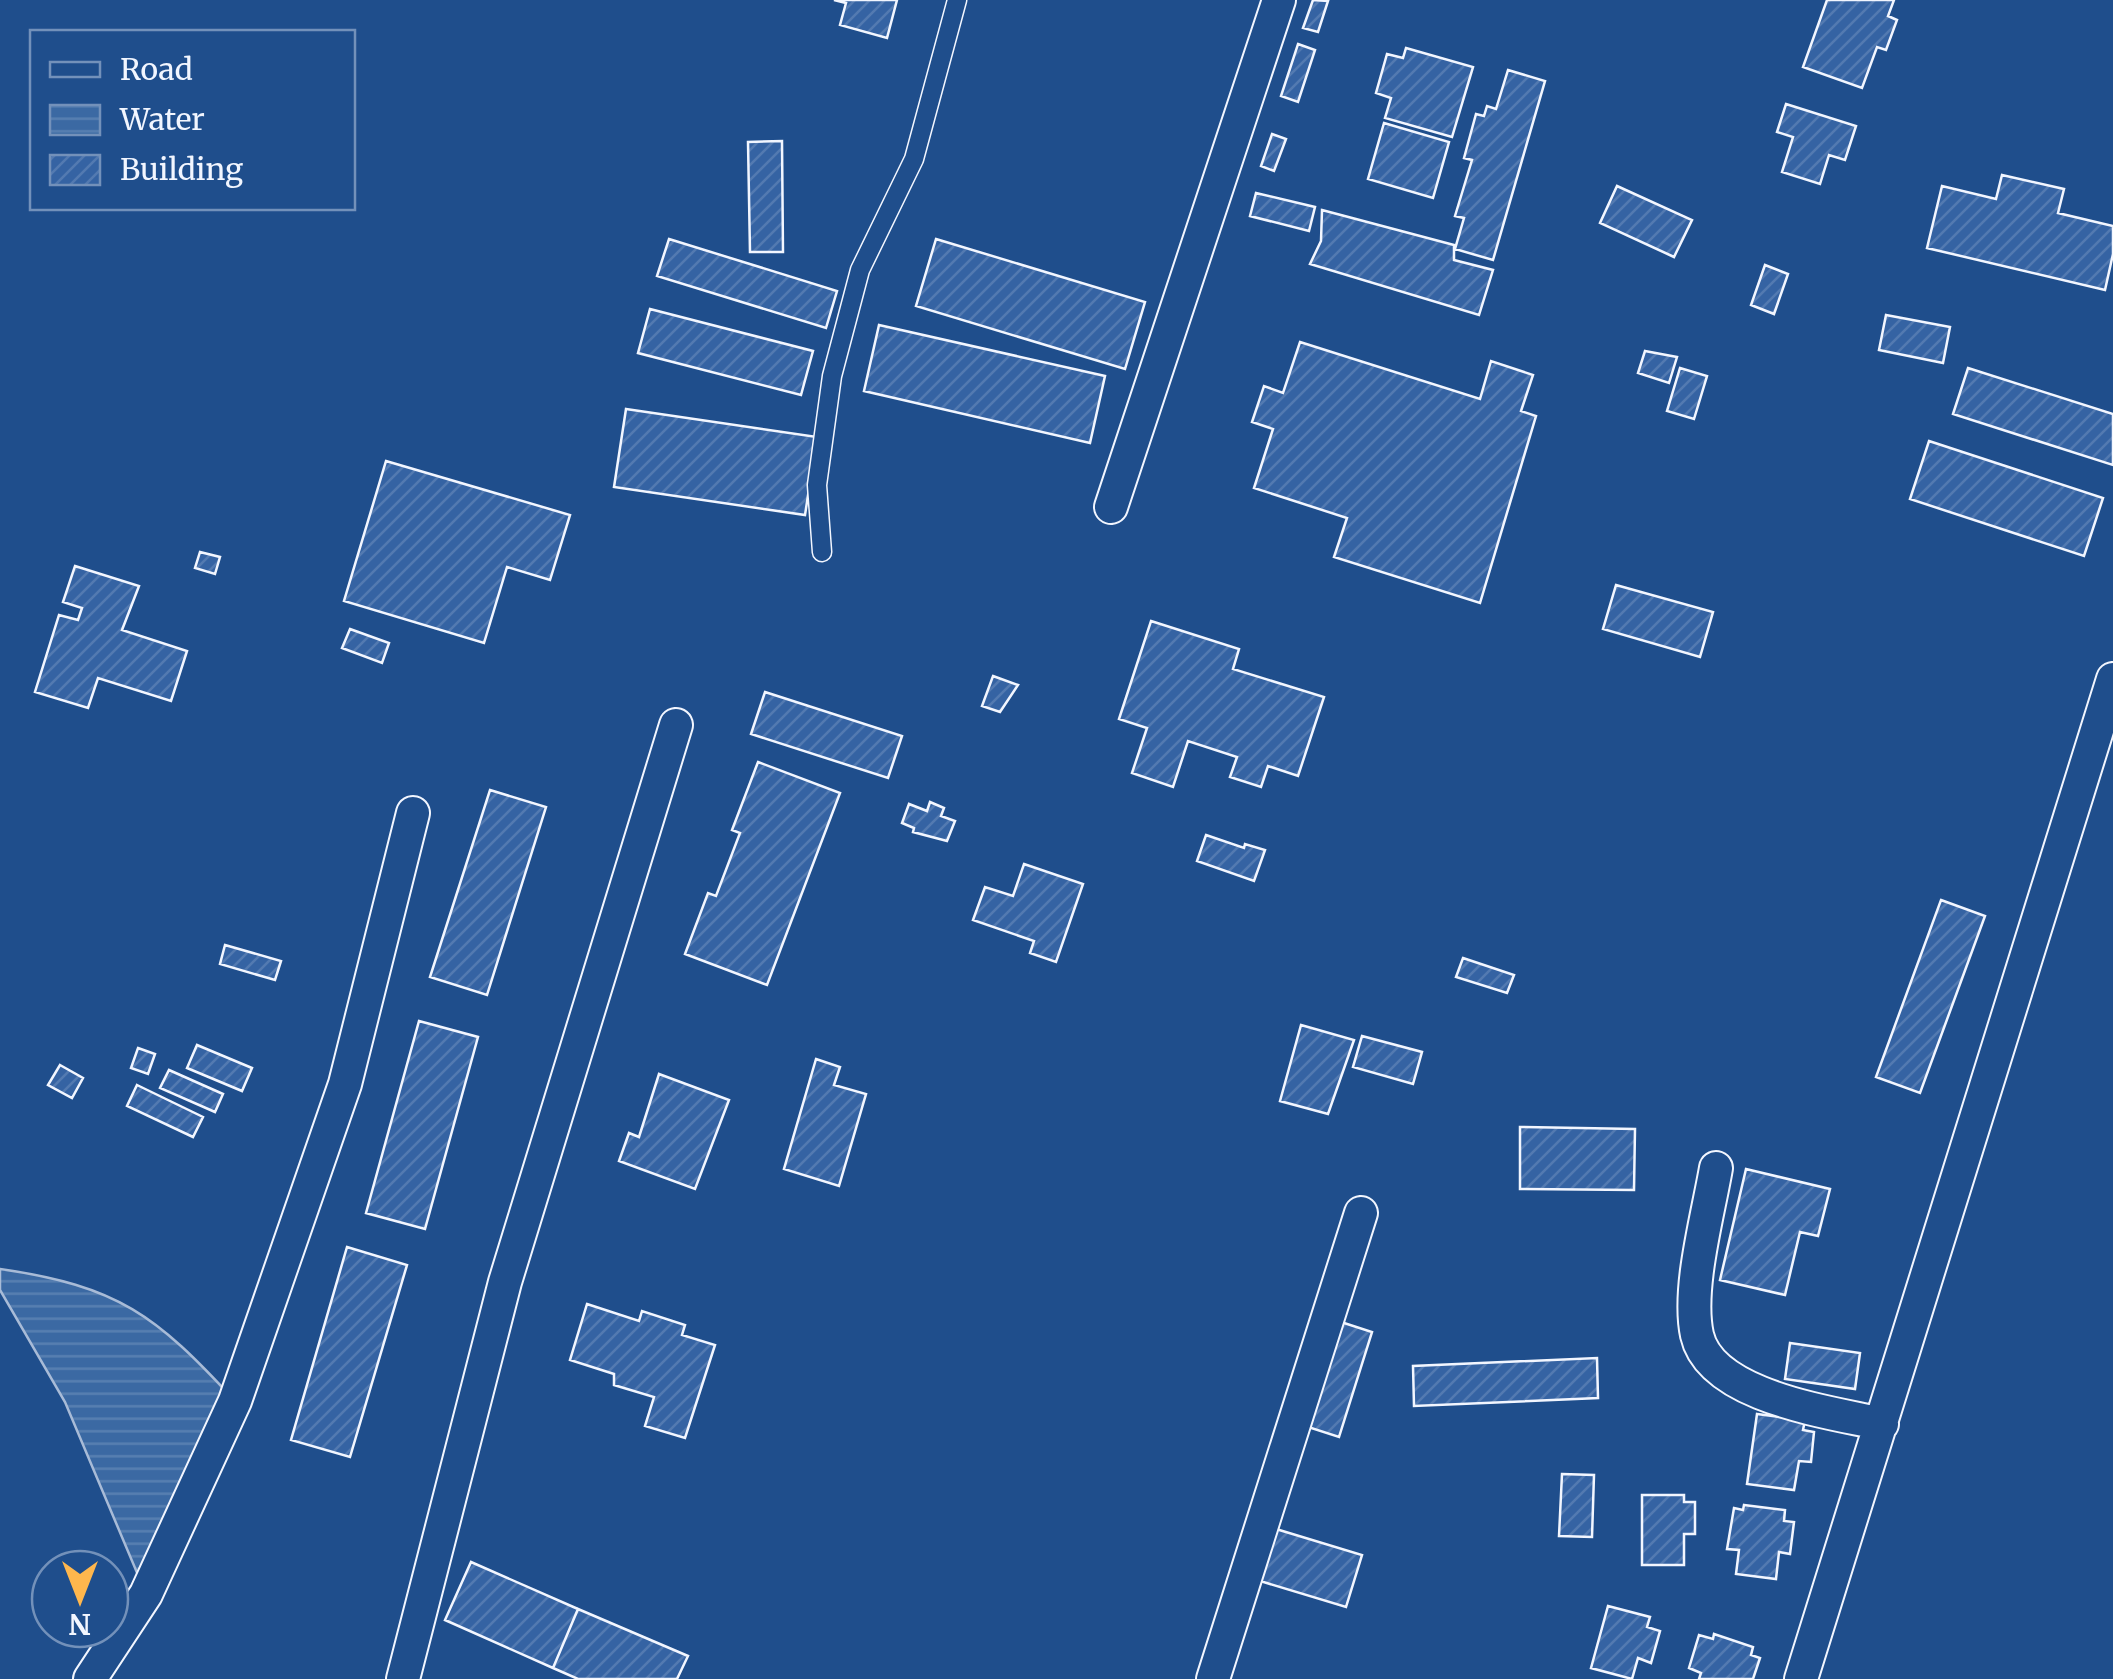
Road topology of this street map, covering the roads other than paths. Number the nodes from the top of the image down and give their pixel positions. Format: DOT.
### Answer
graph roads {
  1 [pos="957,0"];
  2 [pos="1279,0"];
  3 [pos="1111,507"];
  4 [pos="822,552"];
  5 [pos="2113,680"];
  6 [pos="676,724"];
  7 [pos="414,812"];
  8 [pos="1716,1168"];
  9 [pos="1361,1213"];
  10 [pos="1882,1424"];
  11 [pos="90,1679"];
  12 [pos="403,1679"];
  13 [pos="1213,1679"];
  14 [pos="1800,1679"];
  1 -- 4 [label="lane"];
  2 -- 3 [label="street"];
  5 -- 10 [label="street"];
  6 -- 12 [label="street"];
  7 -- 11 [label="street"];
  8 -- 10 [label="street"];
  9 -- 13 [label="street"];
  10 -- 14 [label="street"];
}
